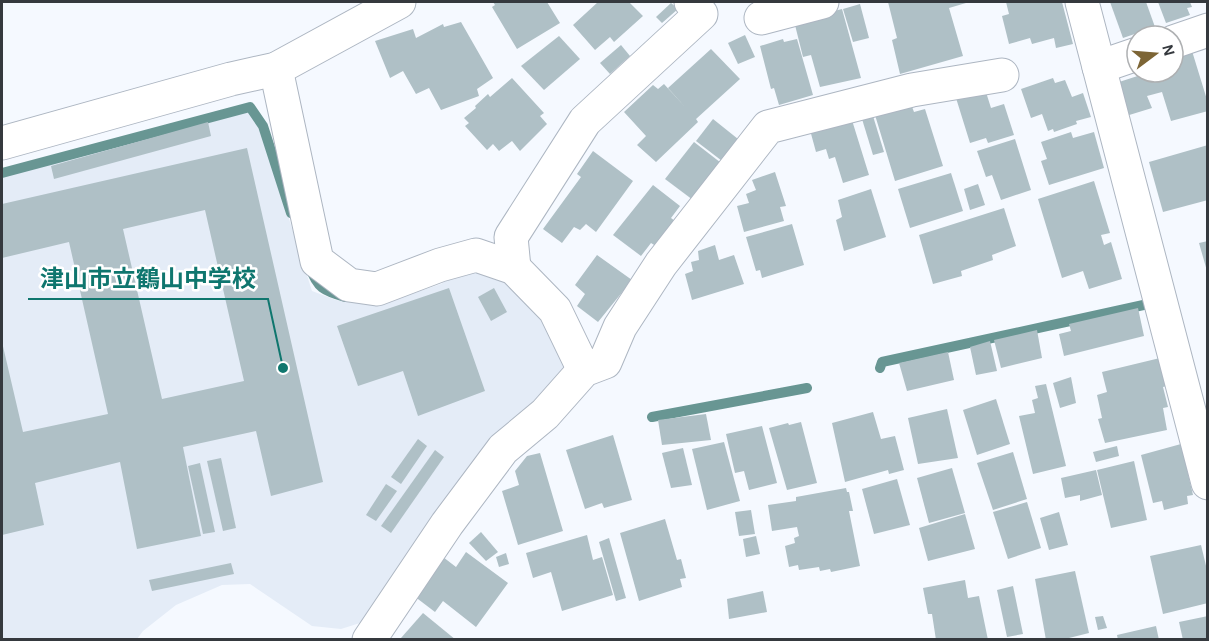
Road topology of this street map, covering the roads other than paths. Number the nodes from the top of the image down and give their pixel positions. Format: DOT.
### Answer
graph roads {
  1 [pos="399,2"];
  2 [pos="691,2"];
  3 [pos="822,2"];
  4 [pos="1082,2"];
  5 [pos="761,18"];
  6 [pos="1208,30"];
  7 [pos="1185,38"];
  8 [pos="1125,58"];
  9 [pos="1099,67"];
  10 [pos="276,69"];
  11 [pos="1002,75"];
  12 [pos="2,143"];
  13 [pos="514,268"];
  14 [pos="584,370"];
  15 [pos="1208,483"];
  16 [pos="369,639"];
  1 -- 10 [label="street"];
  2 -- 13 [label="street"];
  3 -- 5 [label="street"];
  4 -- 9 [label="street"];
  6 -- 7 [label="street"];
  8 -- 9 [label="street"];
  9 -- 15 [label="street"];
  10 -- 12 [label="street"];
  10 -- 13 [label="street"];
  11 -- 14 [label="street"];
  13 -- 14 [label="street"];
  14 -- 16 [label="street"];
}
